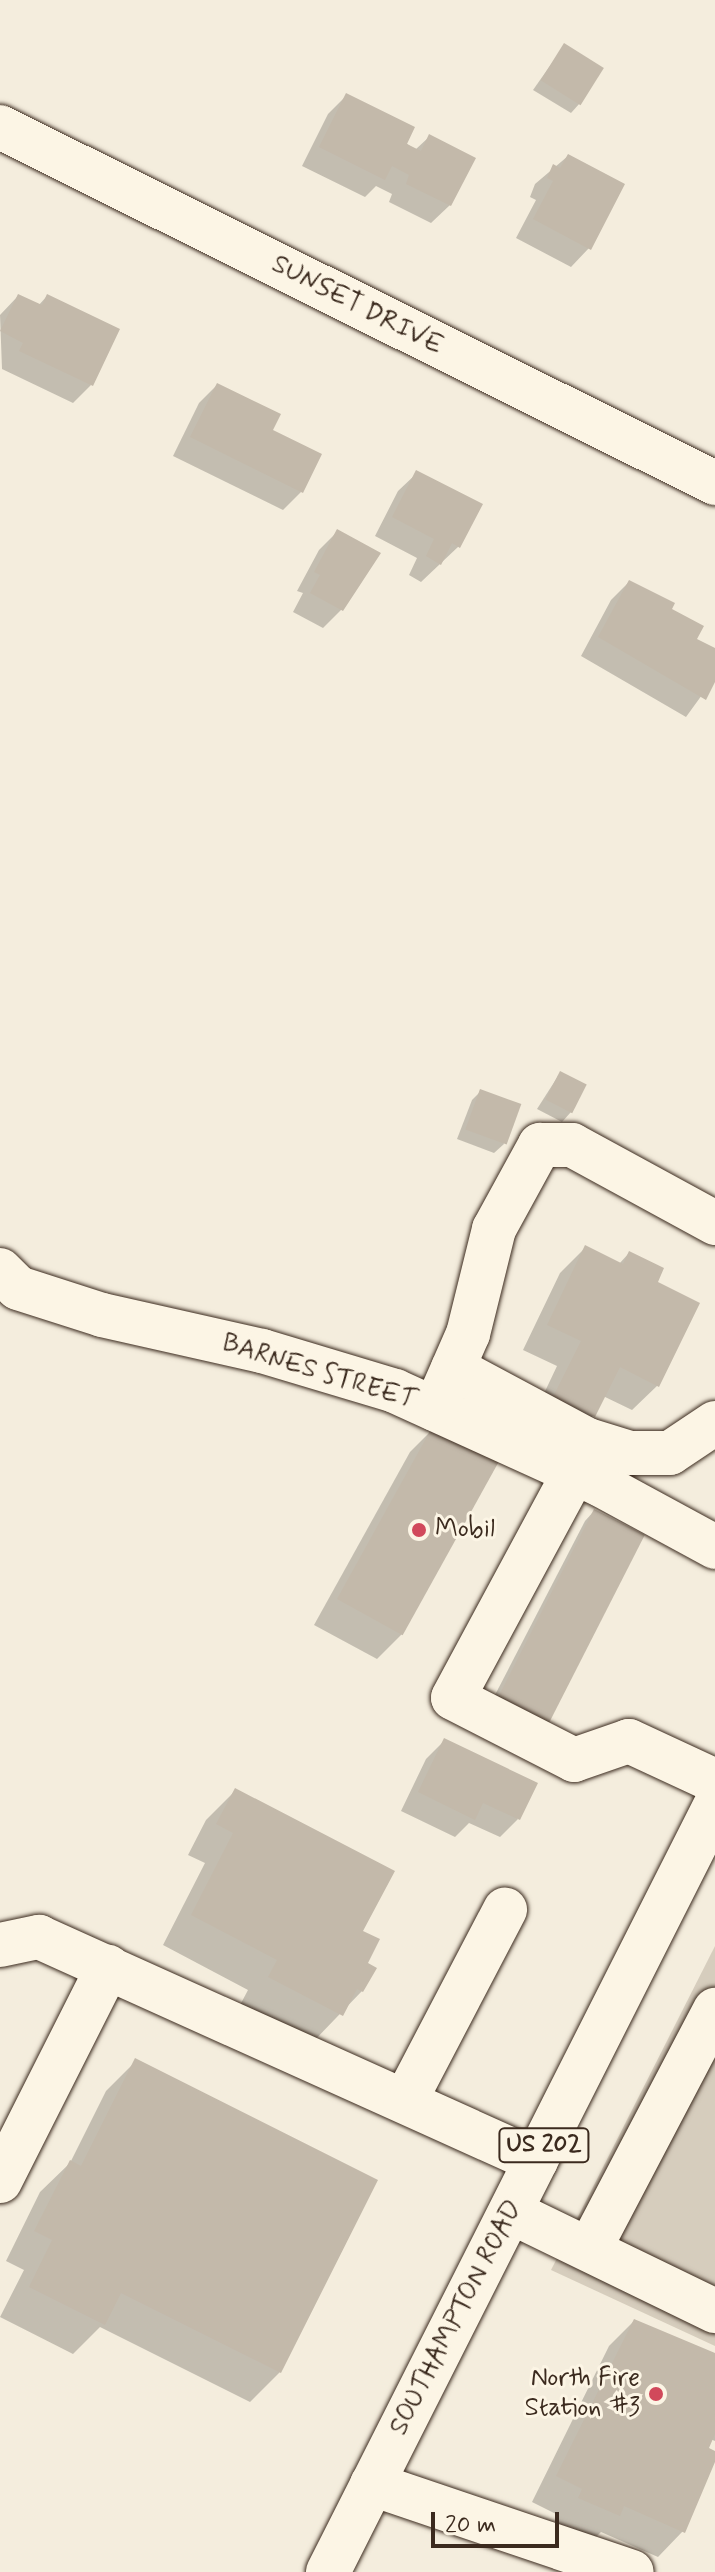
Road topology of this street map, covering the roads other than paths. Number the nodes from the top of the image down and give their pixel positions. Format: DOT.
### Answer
graph roads {
  1 [pos="0,127"];
  2 [pos="715,483"];
  3 [pos="715,1223"];
  4 [pos="0,1270"];
  5 [pos="453,1368"];
  6 [pos="435,1409"];
  7 [pos="715,1423"];
  8 [pos="574,1473"];
  9 [pos="715,1547"];
  10 [pos="715,1781"];
  11 [pos="715,1806"];
  12 [pos="505,1910"];
  13 [pos="0,1945"];
  14 [pos="108,1967"];
  15 [pos="715,2010"];
  16 [pos="405,2101"];
  17 [pos="536,2161"];
  18 [pos="0,2181"];
  19 [pos="511,2212"];
  20 [pos="590,2248"];
  21 [pos="715,2311"];
  22 [pos="372,2484"];
  23 [pos="328,2572"];
  24 [pos="632,2572"];
  1 -- 2 [label="street, SUNSET DRIVE"];
  3 -- 5 [label="street"];
  4 -- 6 [label="street, BARNES STREET"];
  5 -- 6 [label="street"];
  5 -- 7 [label="street"];
  6 -- 8 [label="street, BARNES STREET"];
  8 -- 9 [label="street, BARNES STREET"];
  8 -- 10 [label="street"];
  11 -- 17 [label="street, SOUTHAMPTON ROAD / US 202"];
  12 -- 16 [label="street"];
  13 -- 14 [label="street"];
  14 -- 16 [label="street"];
  14 -- 18 [label="street"];
  15 -- 20 [label="street"];
  16 -- 17 [label="street"];
  17 -- 19 [label="street, SOUTHAMPTON ROAD / US 202"];
  19 -- 20 [label="street"];
  19 -- 22 [label="street, SOUTHAMPTON ROAD / US 202"];
  20 -- 21 [label="street"];
  22 -- 23 [label="street, SOUTHAMPTON ROAD / US 202"];
  22 -- 24 [label="street"];
}
